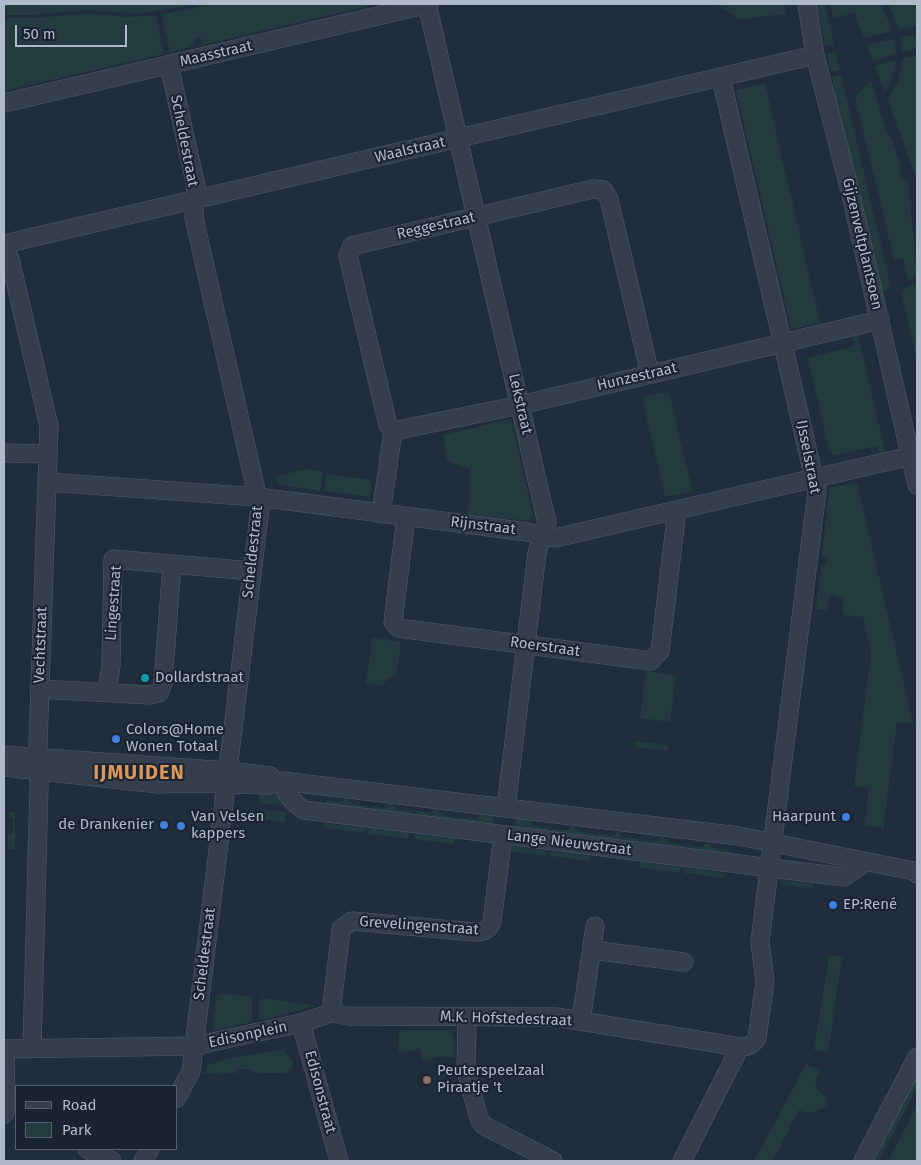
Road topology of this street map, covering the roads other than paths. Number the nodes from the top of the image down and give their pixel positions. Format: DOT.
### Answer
graph roads {
  1 [pos="428,4"];
  2 [pos="807,4"];
  3 [pos="815,54"];
  4 [pos="168,65"];
  5 [pos="721,78"];
  6 [pos="4,103"];
  7 [pos="458,138"];
  8 [pos="194,200"];
  9 [pos="477,217"];
  10 [pos="4,244"];
  11 [pos="4,249"];
  12 [pos="880,320"];
  13 [pos="782,343"];
  14 [pos="650,374"];
  15 [pos="520,404"];
  16 [pos="393,432"];
  17 [pos="4,453"];
  18 [pos="48,454"];
  19 [pos="910,456"];
  20 [pos="814,478"];
  21 [pos="47,482"];
  22 [pos="917,485"];
  23 [pos="258,497"];
  24 [pos="676,510"];
  25 [pos="380,514"];
  26 [pos="406,517"];
  27 [pos="543,535"];
  28 [pos="172,564"];
  29 [pos="252,571"];
  30 [pos="526,645"];
  31 [pos="39,688"];
  32 [pos="107,692"];
  33 [pos="4,755"];
  34 [pos="38,764"];
  35 [pos="4,767"];
  36 [pos="227,777"];
  37 [pos="279,781"];
  38 [pos="506,808"];
  39 [pos="503,836"];
  40 [pos="774,843"];
  41 [pos="866,862"];
  42 [pos="770,868"];
  43 [pos="916,871"];
  44 [pos="595,926"];
  45 [pos="592,950"];
  46 [pos="684,962"];
  47 [pos="331,1013"];
  48 [pos="467,1017"];
  49 [pos="581,1021"];
  50 [pos="302,1023"];
  51 [pos="194,1046"];
  52 [pos="32,1048"];
  53 [pos="740,1048"];
  54 [pos="5,1049"];
  55 [pos="917,1057"];
  56 [pos="178,1095"];
  57 [pos="9,1112"];
  58 [pos="89,1150"];
  59 [pos="149,1150"];
  60 [pos="112,1161"];
  61 [pos="143,1161"];
  62 [pos="339,1161"];
  63 [pos="553,1161"];
  64 [pos="682,1161"];
  65 [pos="863,1161"];
  1 -- 4 [label="street, Maasstraat"];
  1 -- 7 [label="street, Lekstraat"];
  2 -- 3 [label="street, Gijzenveltplantsoen"];
  3 -- 5 [label="street, Waalstraat"];
  3 -- 12 [label="street, Gijzenveltplantsoen"];
  4 -- 6 [label="street, Maasstraat"];
  4 -- 8 [label="street, Scheldestraat"];
  5 -- 7 [label="street, Waalstraat"];
  5 -- 13 [label="street, IJsselstraat"];
  7 -- 8 [label="street, Waalstraat"];
  7 -- 9 [label="street, Lekstraat"];
  8 -- 10 [label="street, Waalstraat"];
  8 -- 23 [label="street, Scheldestraat"];
  9 -- 14 [label="street, Reggestraat"];
  9 -- 15 [label="street, Lekstraat"];
  9 -- 16 [label="street, Reggestraat"];
  11 -- 18 [label="street, Vechtstraat"];
  12 -- 13 [label="street, Hunzestraat"];
  12 -- 19 [label="street, Gijzenveltplantsoen"];
  13 -- 14 [label="street, Hunzestraat"];
  13 -- 20 [label="street, IJsselstraat"];
  14 -- 15 [label="street, Hunzestraat"];
  15 -- 16 [label="street, Hunzestraat"];
  15 -- 27 [label="street, Lekstraat"];
  16 -- 25 [label="street, Reggestraat"];
  17 -- 18 [label="street"];
  18 -- 21 [label="street, Vechtstraat"];
  19 -- 20 [label="street, Rijnstraat"];
  19 -- 22 [label="street, Gijzenveltplantsoen"];
  20 -- 24 [label="street, Rijnstraat"];
  20 -- 40 [label="street, IJsselstraat"];
  21 -- 23 [label="street, Rijnstraat"];
  21 -- 31 [label="street, Vechtstraat"];
  23 -- 25 [label="street, Rijnstraat"];
  23 -- 29 [label="street, Scheldestraat"];
  24 -- 27 [label="street, Rijnstraat"];
  24 -- 30 [label="street, Roerstraat"];
  25 -- 26 [label="street, Rijnstraat"];
  26 -- 27 [label="street, Rijnstraat"];
  26 -- 30 [label="street, Roerstraat"];
  27 -- 30 [label="street, Lekstraat"];
  28 -- 29 [label="street, Lingestraat"];
  28 -- 32 [label="street"];
  28 -- 32 [label="street, Lingestraat"];
  29 -- 36 [label="street, Scheldestraat"];
  30 -- 38 [label="street, Lekstraat"];
  31 -- 32 [label="street"];
  31 -- 34 [label="street, Vechtstraat"];
  33 -- 34 [label="street, Lange Nieuwstraat"];
  34 -- 35 [label="street, Lange Nieuwstraat"];
  34 -- 36 [label="street, Lange Nieuwstraat"];
  34 -- 52 [label="street, Vechtstraat"];
  36 -- 37 [label="street, Lange Nieuwstraat"];
  36 -- 51 [label="street, Scheldestraat"];
  37 -- 38 [label="street, Lange Nieuwstraat"];
  37 -- 39 [label="street, Lange Nieuwstraat"];
  38 -- 40 [label="street, Lange Nieuwstraat"];
  39 -- 42 [label="street, Lange Nieuwstraat"];
  39 -- 47 [label="street, Grevelingenstraat"];
  40 -- 41 [label="street, Lange Nieuwstraat"];
  40 -- 42 [label="street, IJsselstraat"];
  41 -- 42 [label="street, Lange Nieuwstraat"];
  41 -- 43 [label="street, Lange Nieuwstraat"];
  42 -- 53 [label="street, IJsselstraat"];
  44 -- 45 [label="street"];
  45 -- 46 [label="street"];
  45 -- 49 [label="street"];
  47 -- 48 [label="street, M.K. Hofstedestraat"];
  47 -- 50 [label="street, M.K. Hofstedestraat"];
  48 -- 49 [label="street, M.K. Hofstedestraat"];
  48 -- 63 [label="street"];
  49 -- 53 [label="street, M.K. Hofstedestraat"];
  50 -- 51 [label="street, Edisonplein"];
  50 -- 62 [label="street, Edisonstraat"];
  51 -- 52 [label="street, Edisonplein"];
  51 -- 56 [label="street, Scheldestraat"];
  52 -- 54 [label="street, Edisonplein"];
  53 -- 64 [label="street"];
  54 -- 57 [label="street"];
  55 -- 65 [label="street"];
  58 -- 60 [label="street"];
  59 -- 61 [label="street"];
}
